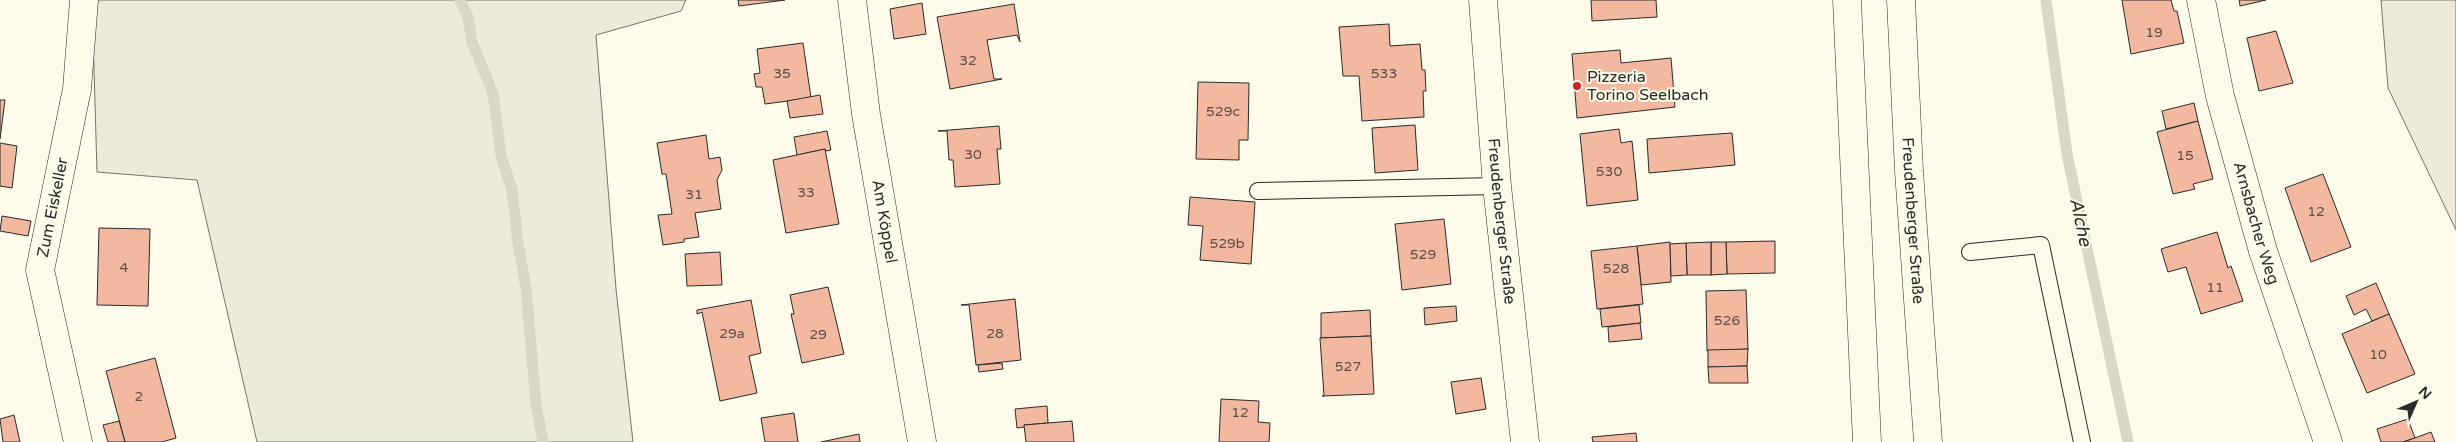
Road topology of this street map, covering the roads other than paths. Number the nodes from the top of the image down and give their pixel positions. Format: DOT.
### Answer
graph roads {
  1 [pos="84,0"];
  2 [pos="852,0"];
  3 [pos="1483,0"];
  4 [pos="1847,0"];
  5 [pos="1901,0"];
  6 [pos="2201,0"];
  7 [pos="1498,186"];
  8 [pos="1258,191"];
  9 [pos="1970,252"];
  10 [pos="78,442"];
  11 [pos="922,442"];
  12 [pos="1525,442"];
  13 [pos="1867,442"];
  14 [pos="1928,442"];
  15 [pos="2082,442"];
  16 [pos="2328,442"];
  1 -- 10 [label="street, Zum Eiskeller"];
  2 -- 11 [label="street, Am Köppel"];
  3 -- 7 [label="street, Freudenberger Straße"];
  4 -- 13 [label="street"];
  5 -- 14 [label="street, Freudenberger Straße"];
  6 -- 16 [label="street, Arnsbacher Weg"];
  7 -- 8 [label="lane"];
  7 -- 12 [label="street, Freudenberger Straße"];
  9 -- 15 [label="lane"];
}
